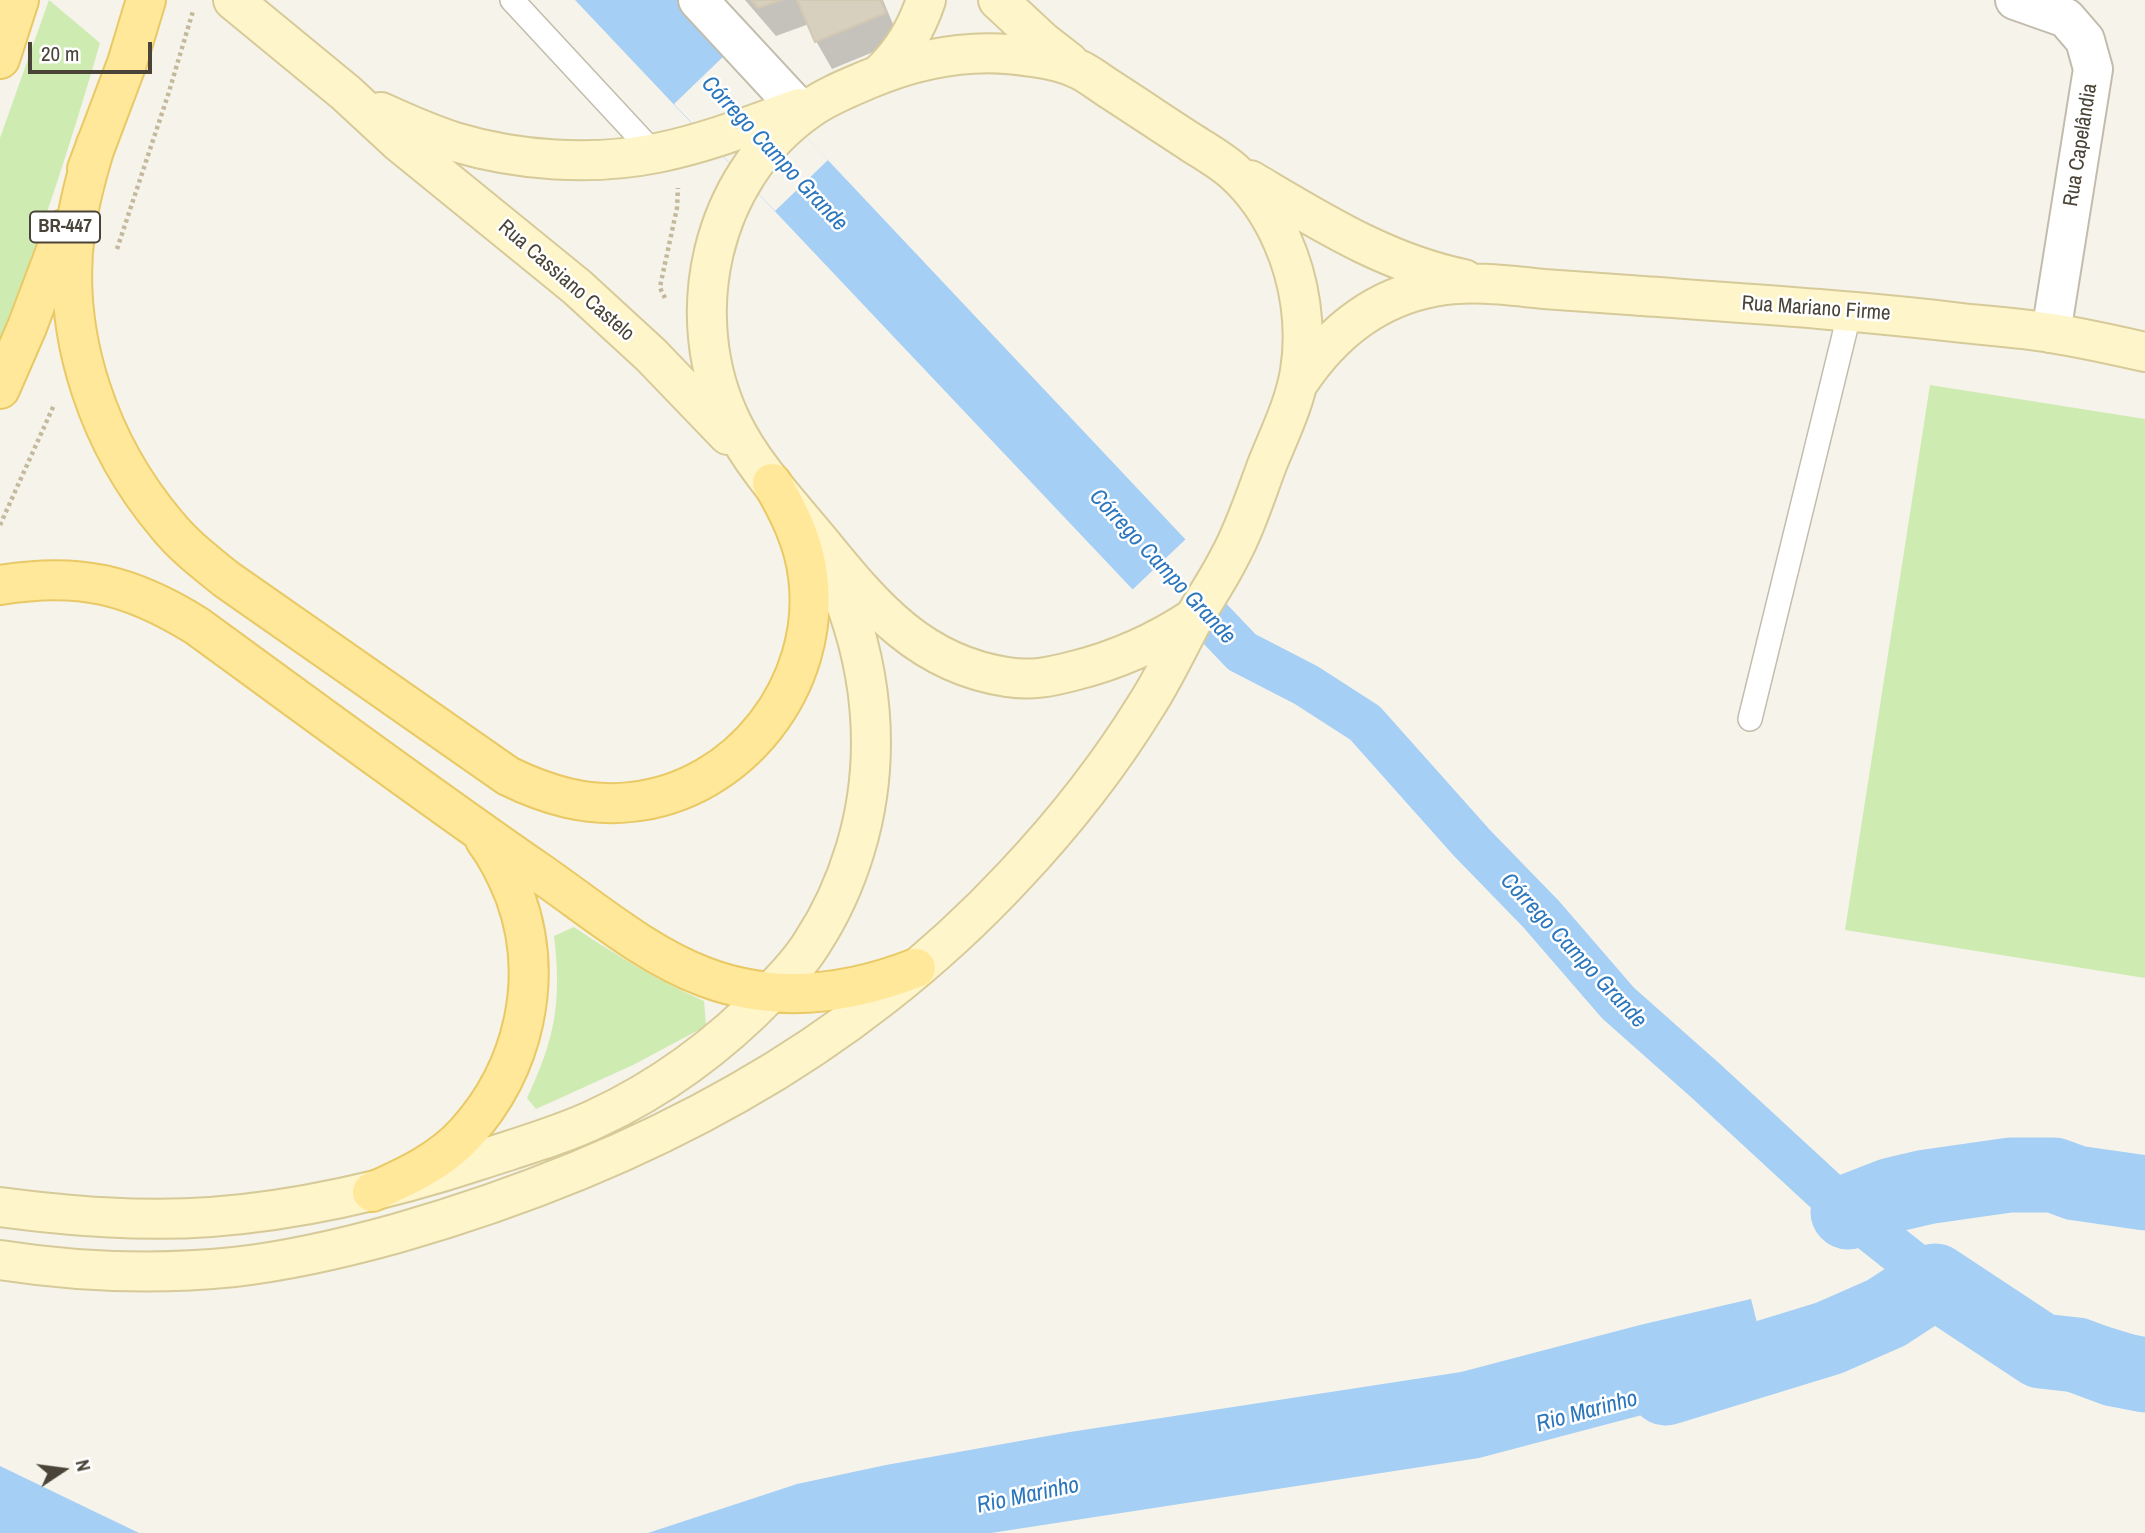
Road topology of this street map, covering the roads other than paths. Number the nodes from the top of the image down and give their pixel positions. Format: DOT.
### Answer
graph roads {
  1 [pos="19,0"];
  2 [pos="146,0"];
  3 [pos="233,0"];
  4 [pos="512,0"];
  5 [pos="698,0"];
  6 [pos="926,0"];
  7 [pos="998,0"];
  8 [pos="2015,0"];
  9 [pos="0,59"];
  10 [pos="1077,68"];
  11 [pos="879,75"];
  12 [pos="346,93"];
  13 [pos="798,111"];
  14 [pos="96,144"];
  15 [pos="654,153"];
  16 [pos="1230,168"];
  17 [pos="1486,283"];
  18 [pos="1850,311"];
  19 [pos="2051,333"];
  20 [pos="2145,352"];
  21 [pos="1299,382"];
  22 [pos="0,389"];
  23 [pos="772,482"];
  24 [pos="817,538"];
  25 [pos="0,585"];
  26 [pos="1169,645"];
  27 [pos="1750,719"];
  28 [pos="474,828"];
  29 [pos="916,968"];
  30 [pos="772,992"];
  31 [pos="372,1192"];
  32 [pos="0,1207"];
  33 [pos="0,1260"];
  1 -- 9 [label="main road"];
  2 -- 14 [label="main road, BR-447"];
  3 -- 12 [label="main road, Rua Cassiano Castelo"];
  4 -- 15 [label="lane"];
  5 -- 13 [label="street"];
  6 -- 11 [label="main road"];
  7 -- 10 [label="main road"];
  8 -- 19 [label="street, Rua Capelândia"];
  10 -- 11 [label="main road, Rua Cassiano Castelo"];
  10 -- 16 [label="main road"];
  11 -- 13 [label="main road, Rua Cassiano Castelo"];
  12 -- 15 [label="main road, Rua Cassiano Castelo"];
  12 -- 23 [label="main road, Rua Cassiano Castelo"];
  13 -- 15 [label="main road, Rua Cassiano Castelo"];
  13 -- 23 [label="main road"];
  14 -- 22 [label="main road, BR-447"];
  14 -- 23 [label="main road"];
  16 -- 17 [label="main road"];
  16 -- 21 [label="main road"];
  17 -- 18 [label="main road, Rua Mariano Firme"];
  17 -- 21 [label="main road"];
  18 -- 19 [label="main road, Rua Mariano Firme"];
  18 -- 27 [label="lane"];
  19 -- 20 [label="main road, Rua Mariano Firme"];
  21 -- 26 [label="main road"];
  23 -- 24 [label="main road"];
  24 -- 26 [label="main road"];
  24 -- 30 [label="main road"];
  25 -- 28 [label="main road"];
  26 -- 29 [label="main road"];
  28 -- 30 [label="main road"];
  28 -- 31 [label="main road"];
  29 -- 30 [label="main road"];
  29 -- 33 [label="main road"];
  30 -- 31 [label="main road"];
  31 -- 32 [label="main road"];
}
